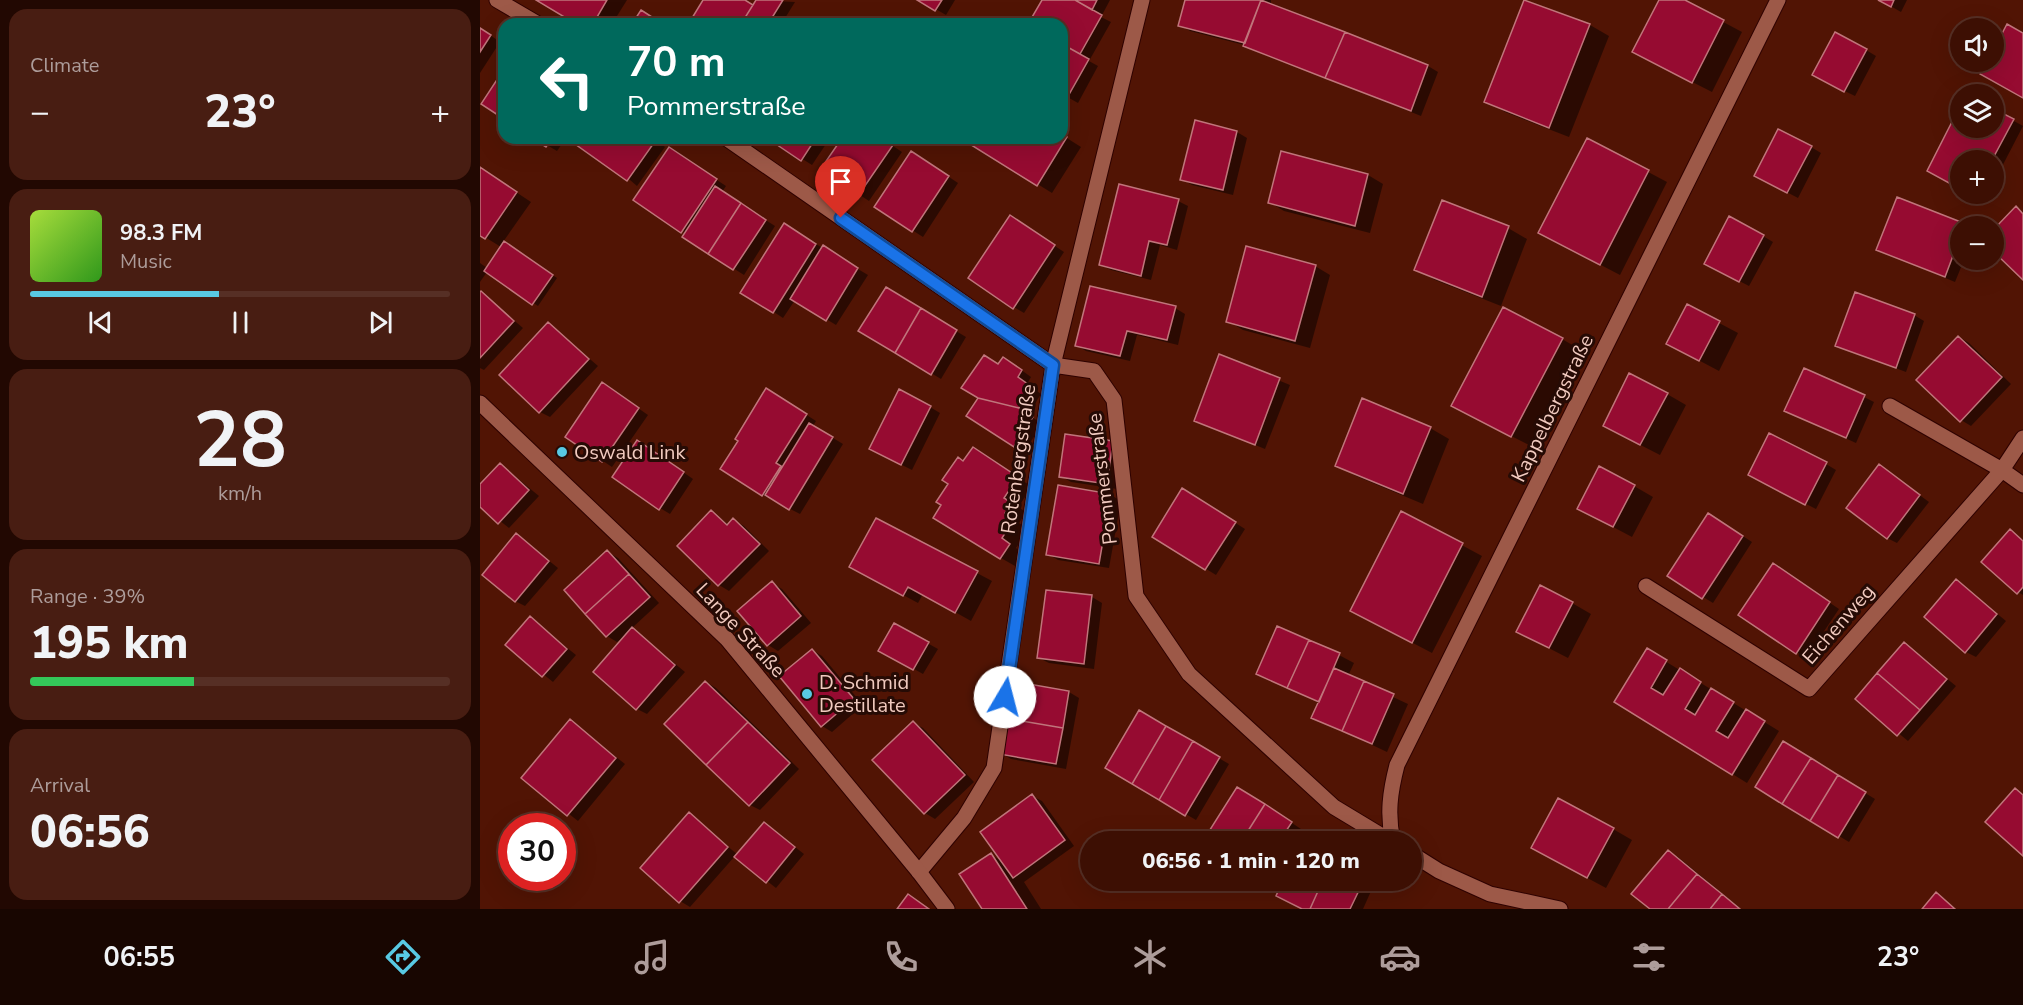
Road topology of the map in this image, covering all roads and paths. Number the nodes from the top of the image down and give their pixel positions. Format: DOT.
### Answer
graph roads {
  1 [pos="497,0"];
  2 [pos="1142,0"];
  3 [pos="1779,0"];
  4 [pos="528,18"];
  5 [pos="735,144"];
  6 [pos="1053,365"];
  7 [pos="480,403"];
  8 [pos="1890,406"];
  9 [pos="2023,438"];
  10 [pos="2002,470"];
  11 [pos="2023,485"];
  12 [pos="1646,586"];
  13 [pos="1374,831"];
  14 [pos="1390,831"];
  15 [pos="1422,860"];
  16 [pos="919,872"];
  17 [pos="947,909"];
  18 [pos="1560,909"];
  1 -- 4 [label="street"];
  2 -- 6 [label="street, Rotenbergstraße"];
  3 -- 14 [label="street, Kappelbergstraße"];
  5 -- 6 [label="street, Pommerstraße"];
  6 -- 13 [label="street, Pommerstraße"];
  6 -- 16 [label="street, Rotenbergstraße"];
  7 -- 16 [label="street, Lange Straße"];
  8 -- 10 [label="street"];
  9 -- 10 [label="street"];
  10 -- 11 [label="street"];
  10 -- 12 [label="street, Eichenweg"];
  15 -- 18 [label="street"];
  16 -- 17 [label="street, Lange Straße"];
}
